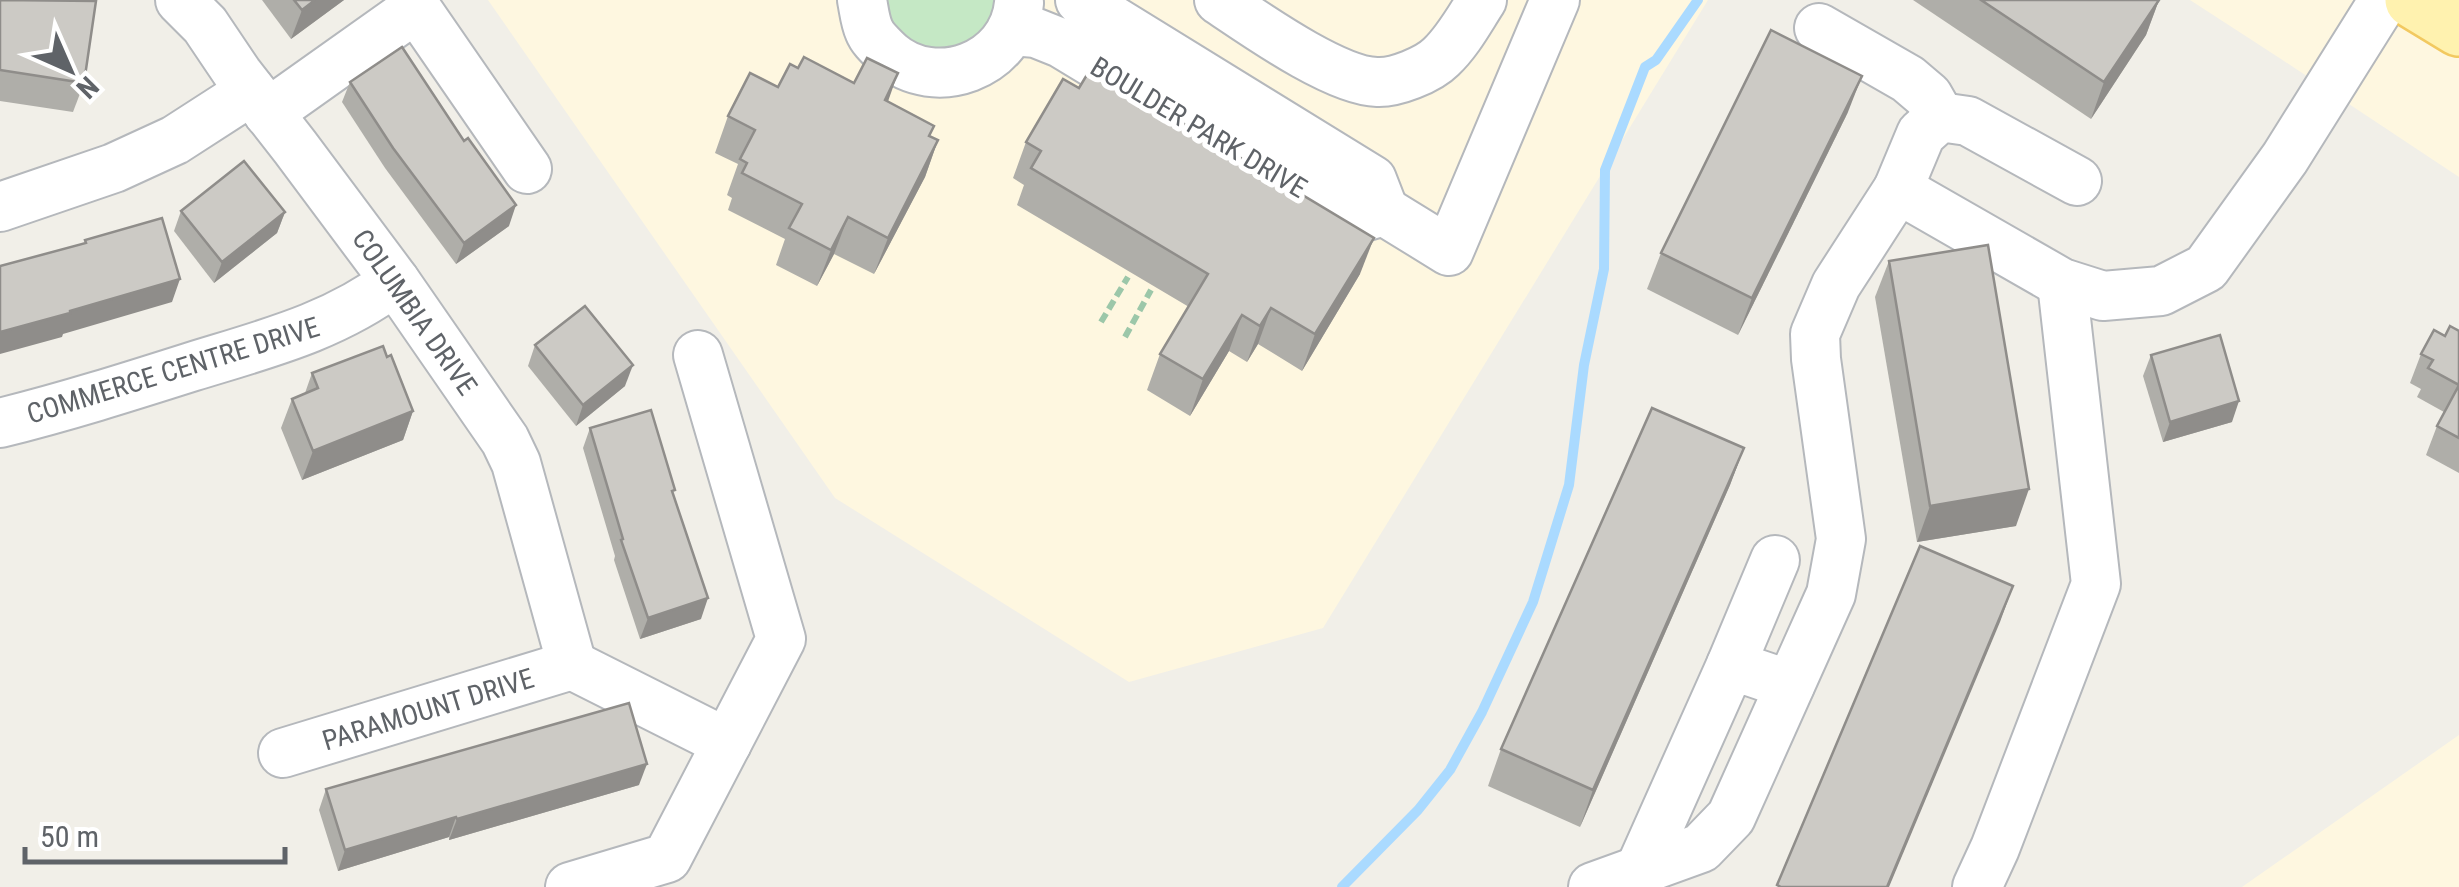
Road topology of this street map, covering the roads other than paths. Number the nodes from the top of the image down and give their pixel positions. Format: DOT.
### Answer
graph roads {
  1 [pos="180,0"];
  2 [pos="862,0"];
  3 [pos="1080,0"];
  4 [pos="1219,0"];
  5 [pos="1482,0"];
  6 [pos="1555,0"];
  7 [pos="2384,0"];
  8 [pos="2414,0"];
  9 [pos="414,4"];
  10 [pos="1015,16"];
  11 [pos="1820,28"];
  12 [pos="2459,28"];
  13 [pos="260,102"];
  14 [pos="1940,117"];
  15 [pos="527,169"];
  16 [pos="2076,181"];
  17 [pos="1898,189"];
  18 [pos="0,207"];
  19 [pos="1384,211"];
  20 [pos="394,281"];
  21 [pos="2062,283"];
  22 [pos="698,355"];
  23 [pos="0,423"];
  24 [pos="1775,560"];
  25 [pos="572,665"];
  26 [pos="1732,665"];
  27 [pos="1790,685"];
  28 [pos="726,743"];
  29 [pos="283,753"];
  30 [pos="1640,871"];
  31 [pos="570,887"];
  32 [pos="1594,887"];
  33 [pos="1976,887"];
  1 -- 13 [label="street, COLUMBIA DRIVE"];
  2 -- 10 [label="street"];
  3 -- 19 [label="street, BOULDER PARK DRIVE"];
  4 -- 5 [label="street"];
  6 -- 19 [label="street, BOULDER PARK DRIVE"];
  7 -- 21 [label="street"];
  8 -- 12 [label="main road"];
  9 -- 13 [label="street"];
  9 -- 15 [label="street"];
  10 -- 19 [label="street, BOULDER PARK DRIVE"];
  11 -- 14 [label="street"];
  13 -- 18 [label="street"];
  13 -- 20 [label="street, COLUMBIA DRIVE"];
  14 -- 16 [label="street"];
  14 -- 17 [label="street"];
  17 -- 21 [label="street"];
  17 -- 27 [label="street"];
  20 -- 23 [label="street, COMMERCE CENTRE DRIVE"];
  20 -- 25 [label="street, COLUMBIA DRIVE"];
  21 -- 33 [label="street"];
  22 -- 28 [label="street"];
  24 -- 26 [label="street"];
  25 -- 28 [label="street"];
  25 -- 29 [label="street, PARAMOUNT DRIVE"];
  26 -- 27 [label="street"];
  26 -- 30 [label="street"];
  27 -- 30 [label="street"];
  28 -- 31 [label="street"];
  30 -- 32 [label="street"];
}
